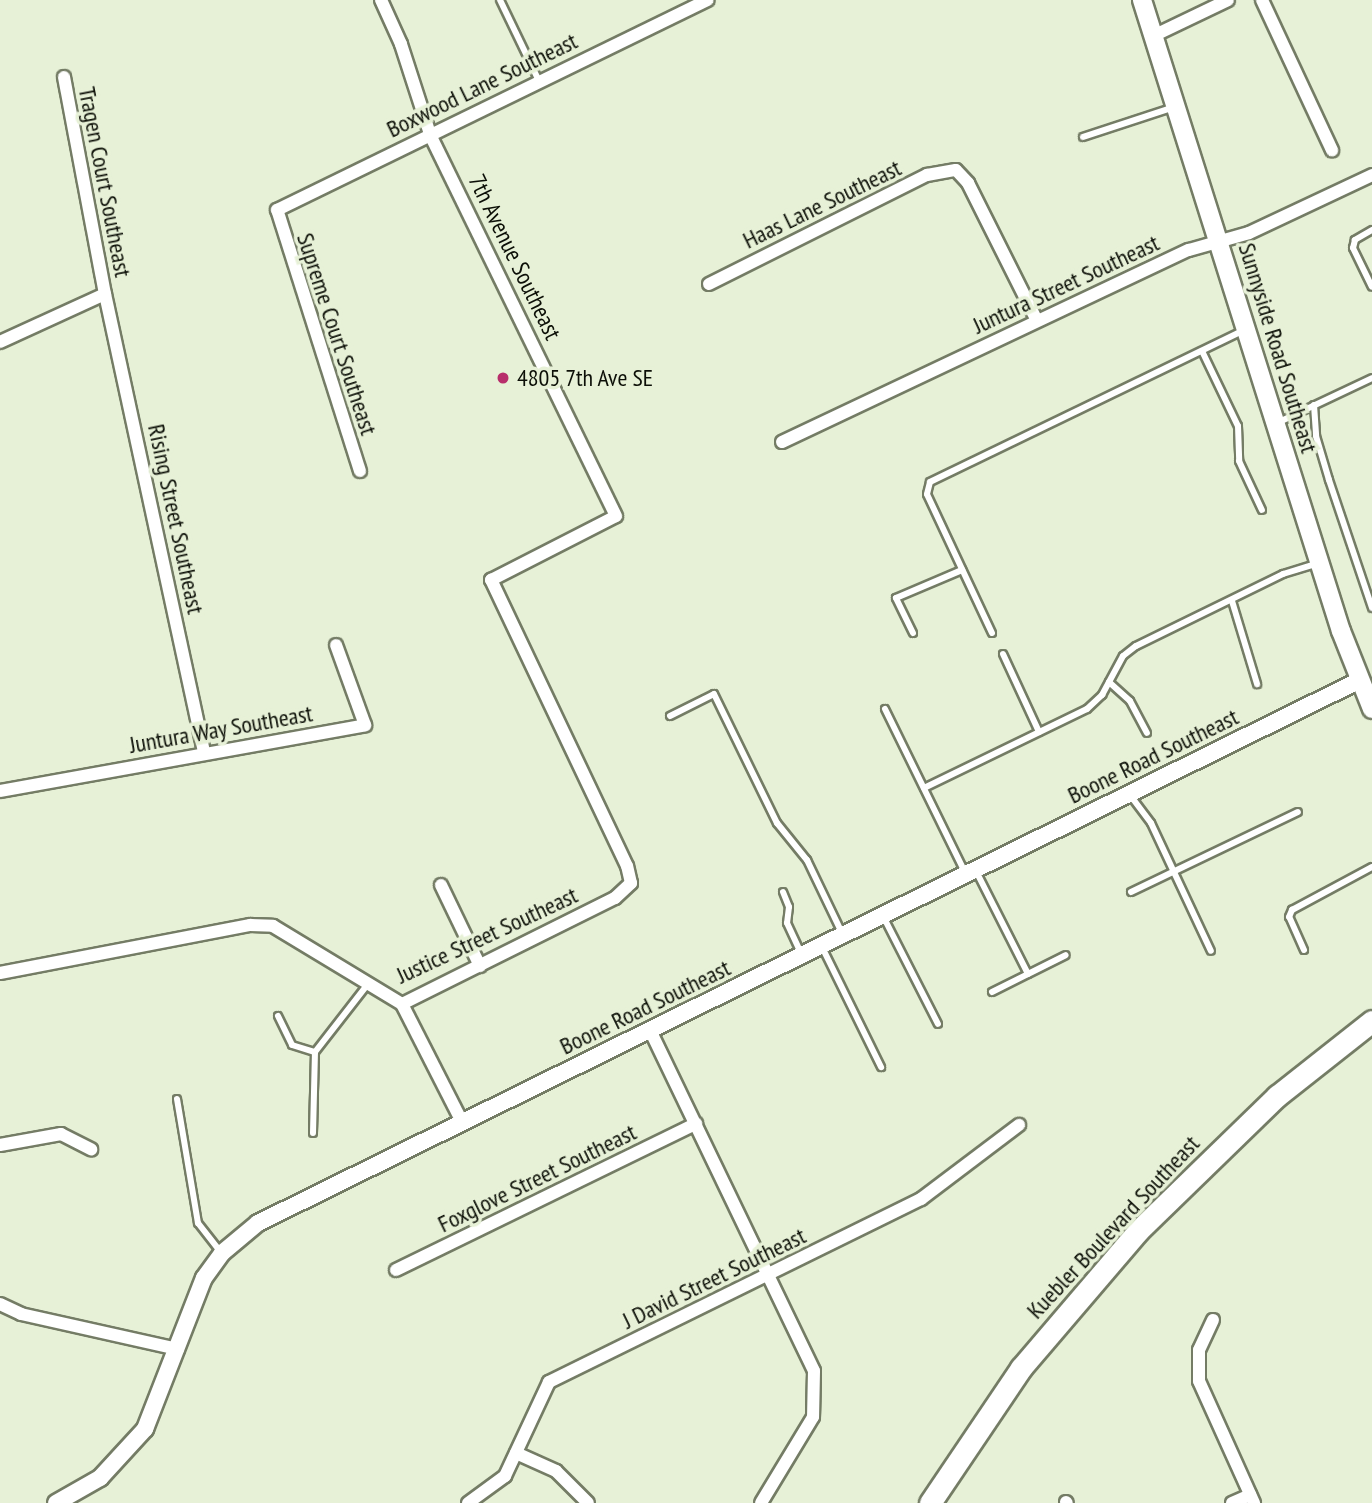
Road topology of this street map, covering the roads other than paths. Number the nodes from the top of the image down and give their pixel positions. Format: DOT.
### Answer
graph roads {
  1 [pos="381,0"];
  2 [pos="500,0"];
  3 [pos="708,0"];
  4 [pos="1142,0"];
  5 [pos="1228,0"];
  6 [pos="1262,0"];
  7 [pos="1153,36"];
  8 [pos="64,77"];
  9 [pos="540,81"];
  10 [pos="1175,106"];
  11 [pos="430,134"];
  12 [pos="1083,137"];
  13 [pos="1332,150"];
  14 [pos="1372,175"];
  15 [pos="277,209"];
  16 [pos="1372,230"];
  17 [pos="1218,241"];
  18 [pos="709,284"];
  19 [pos="1372,286"];
  20 [pos="105,294"];
  21 [pos="1036,319"];
  22 [pos="1246,329"];
  23 [pos="0,342"];
  24 [pos="1202,351"];
  25 [pos="1372,378"];
  26 [pos="1314,405"];
  27 [pos="1276,424"];
  28 [pos="782,442"];
  29 [pos="360,471"];
  30 [pos="1262,510"];
  31 [pos="1319,563"];
  32 [pos="962,569"];
  33 [pos="1232,601"];
  34 [pos="1372,608"];
  35 [pos="913,633"];
  36 [pos="992,633"];
  37 [pos="336,645"];
  38 [pos="1003,654"];
  39 [pos="1366,677"];
  40 [pos="1109,682"];
  41 [pos="1257,684"];
  42 [pos="885,709"];
  43 [pos="1372,709"];
  44 [pos="670,716"];
  45 [pos="1040,732"];
  46 [pos="1147,733"];
  47 [pos="204,753"];
  48 [pos="924,788"];
  49 [pos="0,791"];
  50 [pos="1129,794"];
  51 [pos="1298,812"];
  52 [pos="1372,867"];
  53 [pos="1174,871"];
  54 [pos="971,872"];
  55 [pos="631,883"];
  56 [pos="441,885"];
  57 [pos="783,892"];
  58 [pos="1131,892"];
  59 [pos="883,915"];
  60 [pos="843,934"];
  61 [pos="821,946"];
  62 [pos="1304,950"];
  63 [pos="1211,951"];
  64 [pos="802,955"];
  65 [pos="1066,955"];
  66 [pos="480,966"];
  67 [pos="0,973"];
  68 [pos="1028,974"];
  69 [pos="369,983"];
  70 [pos="992,992"];
  71 [pos="402,1004"];
  72 [pos="278,1016"];
  73 [pos="1372,1021"];
  74 [pos="938,1024"];
  75 [pos="650,1030"];
  76 [pos="315,1052"];
  77 [pos="881,1067"];
  78 [pos="177,1099"];
  79 [pos="462,1122"];
  80 [pos="695,1124"];
  81 [pos="1019,1125"];
  82 [pos="313,1133"];
  83 [pos="0,1145"];
  84 [pos="91,1149"];
  85 [pos="222,1253"];
  86 [pos="396,1270"];
  87 [pos="772,1276"];
  88 [pos="0,1304"];
  89 [pos="1213,1320"];
  90 [pos="178,1349"];
  91 [pos="516,1452"];
  92 [pos="1252,1499"];
  93 [pos="56,1503"];
  94 [pos="468,1503"];
  95 [pos="588,1503"];
  96 [pos="761,1503"];
  97 [pos="930,1503"];
  98 [pos="1232,1503"];
  1 -- 11 [label="street, 7th Avenue Southeast"];
  2 -- 9 [label="lane"];
  3 -- 9 [label="street, Boxwood Lane Southeast"];
  4 -- 7 [label="main road, Sunnyside Road Southeast"];
  5 -- 7 [label="street"];
  6 -- 13 [label="street"];
  7 -- 10 [label="main road, Sunnyside Road Southeast"];
  8 -- 20 [label="street, Tragen Court Southeast"];
  9 -- 11 [label="street, Boxwood Lane Southeast"];
  10 -- 12 [label="lane"];
  10 -- 17 [label="main road, Sunnyside Road Southeast"];
  11 -- 15 [label="street, Boxwood Lane Southeast"];
  11 -- 55 [label="street, 7th Avenue Southeast"];
  14 -- 17 [label="street, Juntura Street Southeast"];
  15 -- 29 [label="street, Supreme Court Southeast"];
  16 -- 19 [label="lane"];
  17 -- 21 [label="street, Juntura Street Southeast"];
  17 -- 22 [label="main road, Sunnyside Road Southeast"];
  18 -- 21 [label="street, Haas Lane Southeast"];
  20 -- 23 [label="street"];
  20 -- 47 [label="street, Rising Street Southeast"];
  21 -- 28 [label="street, Juntura Street Southeast"];
  22 -- 24 [label="lane"];
  22 -- 27 [label="main road, Sunnyside Road Southeast"];
  24 -- 30 [label="lane"];
  24 -- 32 [label="lane"];
  25 -- 26 [label="lane"];
  26 -- 27 [label="lane"];
  26 -- 34 [label="lane"];
  27 -- 31 [label="main road, Sunnyside Road Southeast"];
  31 -- 33 [label="lane"];
  31 -- 39 [label="main road, Sunnyside Road Southeast"];
  32 -- 35 [label="lane"];
  32 -- 36 [label="lane"];
  33 -- 40 [label="lane"];
  33 -- 41 [label="lane"];
  37 -- 47 [label="street, Juntura Way Southeast"];
  38 -- 45 [label="lane"];
  39 -- 43 [label="main road, Sunnyside Road Southeast"];
  39 -- 50 [label="street, Boone Road Southeast"];
  40 -- 45 [label="lane"];
  40 -- 46 [label="lane"];
  42 -- 48 [label="lane"];
  44 -- 60 [label="lane"];
  45 -- 48 [label="lane"];
  47 -- 49 [label="street, Juntura Way Southeast"];
  48 -- 54 [label="lane"];
  50 -- 53 [label="lane"];
  50 -- 54 [label="street, Boone Road Southeast"];
  51 -- 53 [label="lane"];
  52 -- 62 [label="lane"];
  53 -- 58 [label="lane"];
  53 -- 63 [label="lane"];
  54 -- 59 [label="street, Boone Road Southeast"];
  54 -- 68 [label="lane"];
  55 -- 66 [label="street, Justice Street Southeast"];
  56 -- 66 [label="street"];
  57 -- 64 [label="lane"];
  59 -- 60 [label="street, Boone Road Southeast"];
  59 -- 74 [label="lane"];
  60 -- 61 [label="street, Boone Road Southeast"];
  61 -- 64 [label="street, Boone Road Southeast"];
  61 -- 77 [label="lane"];
  64 -- 75 [label="street, Boone Road Southeast"];
  65 -- 68 [label="lane"];
  66 -- 71 [label="street, Justice Street Southeast"];
  67 -- 69 [label="street, Justice Street Southeast"];
  68 -- 70 [label="lane"];
  69 -- 71 [label="street, Justice Street Southeast"];
  69 -- 76 [label="lane"];
  71 -- 79 [label="street"];
  72 -- 76 [label="lane"];
  73 -- 97 [label="main road, Kuebler Boulevard Southeast"];
  75 -- 79 [label="street, Boone Road Southeast"];
  75 -- 80 [label="street"];
  76 -- 82 [label="lane"];
  78 -- 85 [label="lane"];
  79 -- 85 [label="street, Boone Road Southeast"];
  80 -- 86 [label="street, Foxglove Street Southeast"];
  80 -- 87 [label="street"];
  81 -- 87 [label="street, J David Street Southeast"];
  83 -- 84 [label="street"];
  85 -- 90 [label="street, Boone Road Southeast"];
  87 -- 91 [label="street, J David Street Southeast"];
  87 -- 96 [label="street"];
  88 -- 90 [label="street"];
  89 -- 92 [label="street"];
  90 -- 93 [label="street, Boone Road Southeast"];
  91 -- 94 [label="street, J David Street Southeast"];
  91 -- 95 [label="street"];
  92 -- 98 [label="street"];
}
